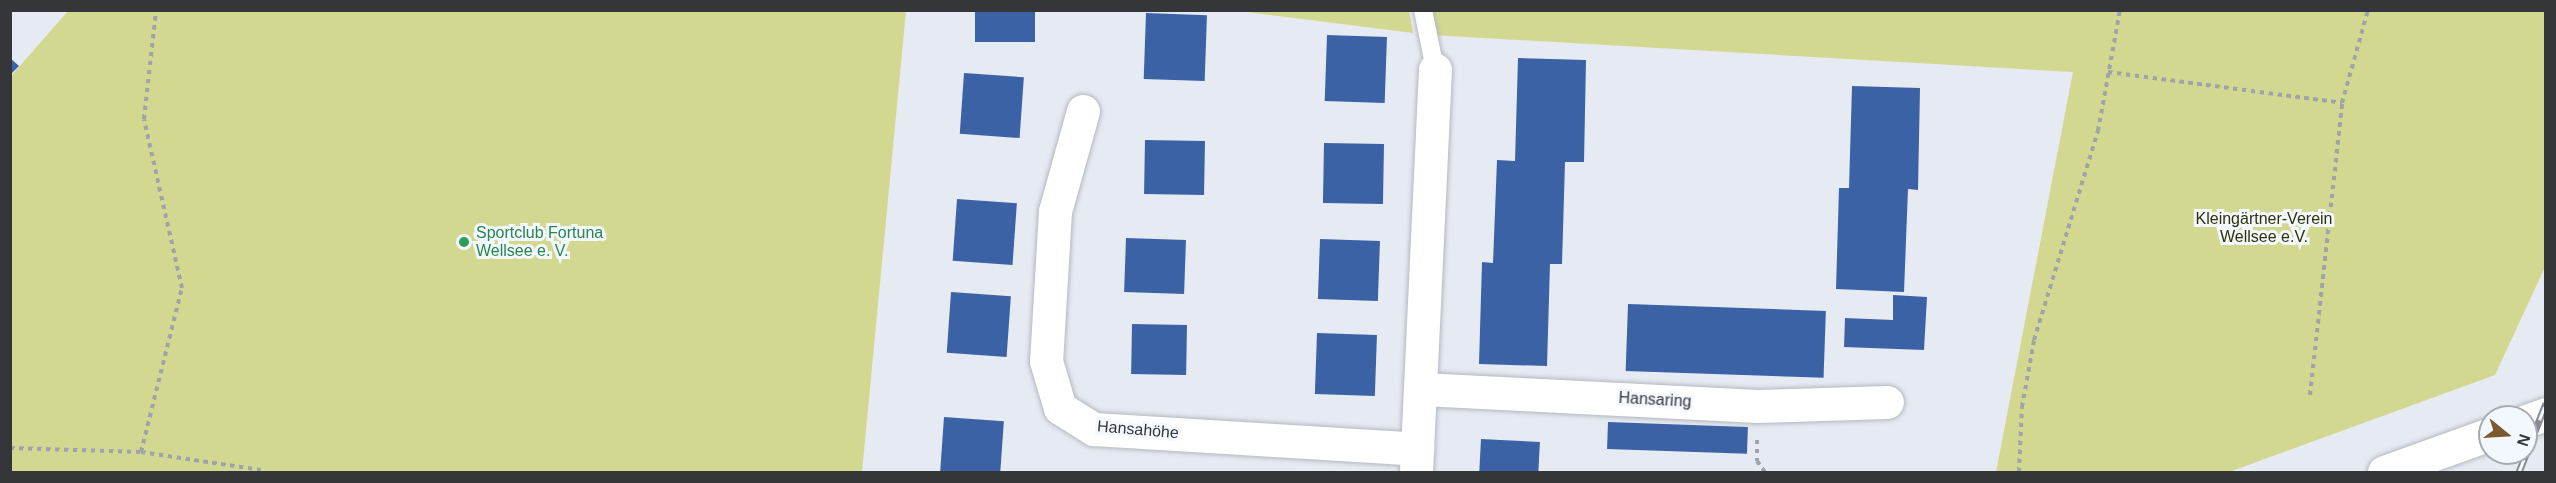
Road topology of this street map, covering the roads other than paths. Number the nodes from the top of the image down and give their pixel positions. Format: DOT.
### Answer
graph roads {
  1 [pos="1423,10"];
  2 [pos="1435,69"];
  3 [pos="1083,111"];
  4 [pos="1422,389"];
  5 [pos="1887,402"];
  6 [pos="2478,438"];
  7 [pos="1416,460"];
  8 [pos="2384,472"];
  1 -- 2 [label="lane"];
  2 -- 4 [label="street"];
  3 -- 7 [label="street, Hansahöhe"];
  4 -- 5 [label="street, Hansaring"];
  4 -- 7 [label="street"];
  6 -- 8 [label="street"];
}
